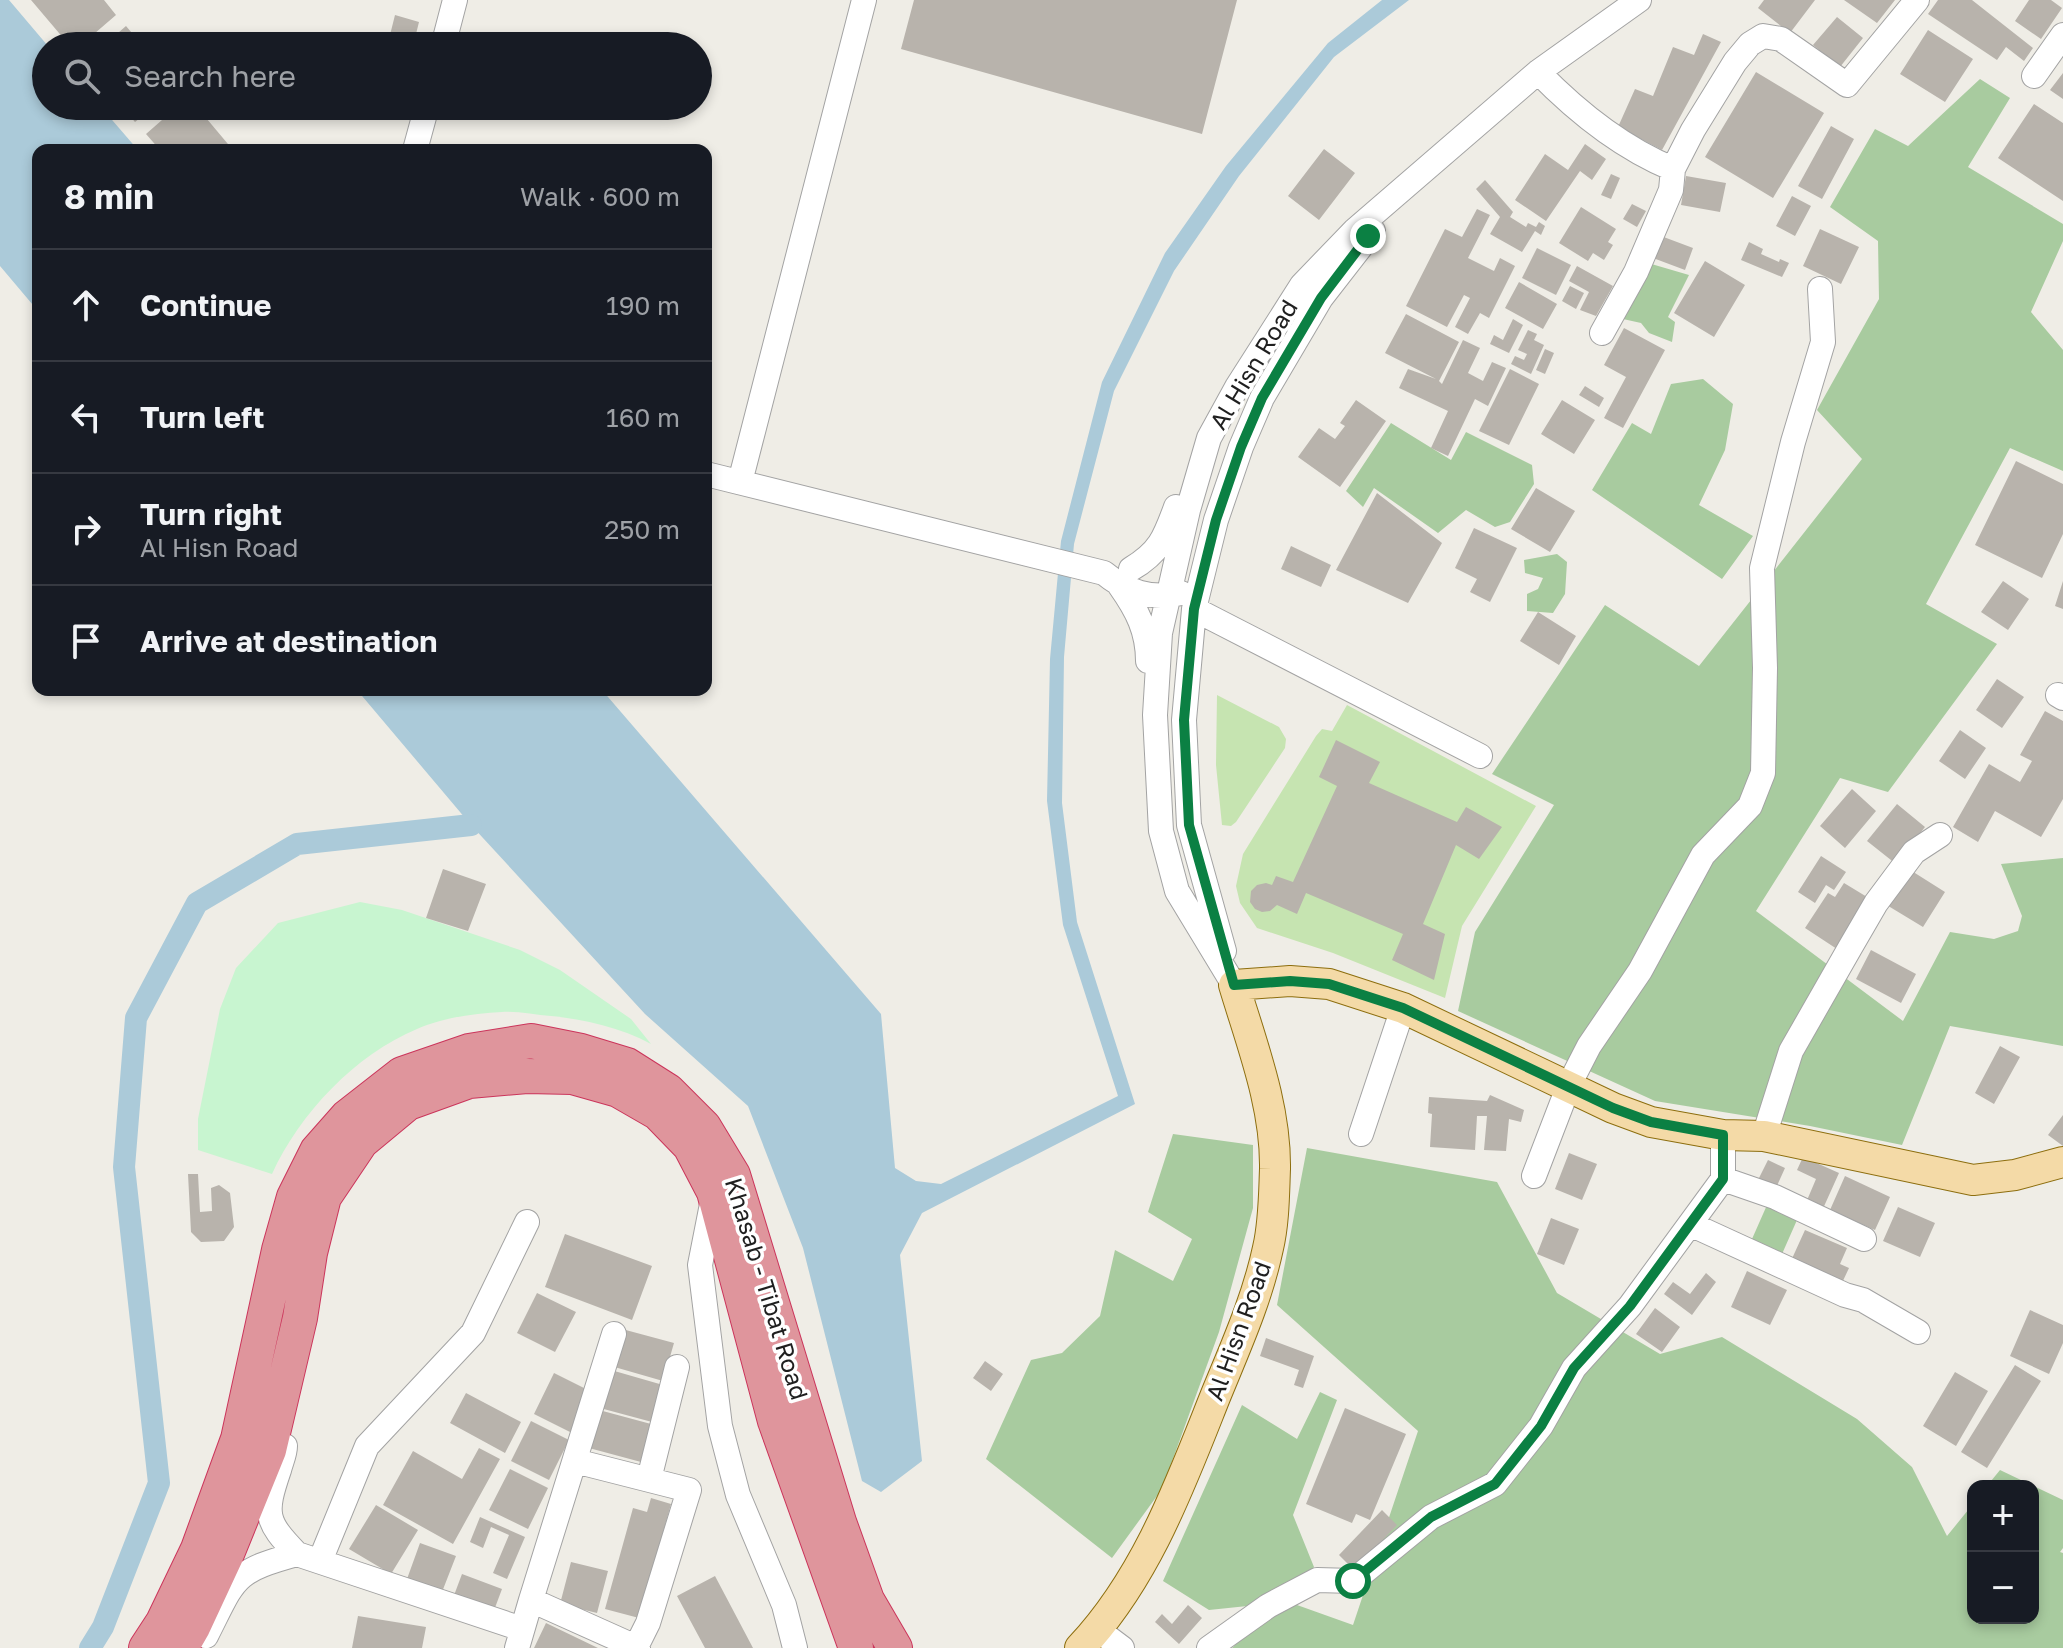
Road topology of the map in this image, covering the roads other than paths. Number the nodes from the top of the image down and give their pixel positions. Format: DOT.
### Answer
graph roads {
  1 [pos="455,0"];
  2 [pos="864,0"];
  3 [pos="1639,0"];
  4 [pos="1917,0"];
  5 [pos="447,32"];
  6 [pos="2063,35"];
  7 [pos="1538,72"];
  8 [pos="2034,76"];
  9 [pos="423,120"];
  10 [pos="1456,140"];
  11 [pos="417,144"];
  12 [pos="1673,169"];
  13 [pos="1820,289"];
  14 [pos="1602,333"];
  15 [pos="1209,438"];
  16 [pos="712,475"];
  17 [pos="740,482"];
  18 [pos="1110,574"];
  19 [pos="1177,596"];
  20 [pos="1480,756"];
  21 [pos="1161,831"];
  22 [pos="1940,835"];
  23 [pos="1234,985"];
  24 [pos="1403,1008"];
  25 [pos="1569,1085"];
  26 [pos="1361,1134"];
  27 [pos="1723,1135"];
  28 [pos="1764,1136"];
  29 [pos="2063,1162"];
  30 [pos="1534,1176"];
  31 [pos="1723,1179"];
  32 [pos="714,1192"];
  33 [pos="527,1222"];
  34 [pos="1690,1224"];
  35 [pos="1864,1239"];
  36 [pos="1918,1332"];
  37 [pos="614,1334"];
  38 [pos="677,1367"];
  39 [pos="284,1386"];
  40 [pos="575,1461"];
  41 [pos="649,1479"];
  42 [pos="309,1558"];
  43 [pos="531,1600"];
  44 [pos="519,1639"];
  45 [pos="1089,1639"];
  46 [pos="637,1647"];
  47 [pos="146,1648"];
  48 [pos="181,1648"];
  49 [pos="199,1648"];
  50 [pos="795,1648"];
  51 [pos="856,1648"];
  52 [pos="895,1648"];
  53 [pos="1122,1648"];
  54 [pos="1209,1648"];
  1 -- 5 [label="street"];
  2 -- 17 [label="street"];
  3 -- 7 [label="street"];
  4 -- 12 [label="street"];
  6 -- 8 [label="street"];
  7 -- 10 [label="street"];
  7 -- 12 [label="street"];
  9 -- 11 [label="street"];
  10 -- 15 [label="street, Al Hisn Road"];
  10 -- 19 [label="street, Al Hisn Road"];
  12 -- 14 [label="street"];
  13 -- 25 [label="street"];
  15 -- 18 [label="street"];
  15 -- 19 [label="street, Al Hisn Road"];
  16 -- 17 [label="street"];
  17 -- 18 [label="street"];
  18 -- 19 [label="street"];
  18 -- 21 [label="street"];
  19 -- 20 [label="street"];
  19 -- 21 [label="street, Al Hisn Road"];
  19 -- 23 [label="street, Al Hisn Road"];
  21 -- 23 [label="street, Al Hisn Road"];
  22 -- 28 [label="street"];
  23 -- 24 [label="main road"];
  23 -- 45 [label="main road, Al Hisn Road"];
  24 -- 25 [label="main road"];
  24 -- 26 [label="street"];
  25 -- 27 [label="main road"];
  25 -- 30 [label="street"];
  27 -- 28 [label="main road"];
  27 -- 31 [label="street"];
  28 -- 29 [label="main road"];
  31 -- 34 [label="street"];
  31 -- 35 [label="street"];
  32 -- 39 [label="highway, Khasab - Tibat Road"];
  32 -- 50 [label="street"];
  32 -- 51 [label="highway, Khasab - Tibat Road"];
  33 -- 42 [label="street"];
  34 -- 36 [label="street"];
  34 -- 54 [label="street"];
  37 -- 40 [label="street"];
  38 -- 41 [label="street"];
  39 -- 42 [label="street"];
  39 -- 48 [label="highway, Khasab - Tibat Road"];
  40 -- 41 [label="street"];
  40 -- 43 [label="street"];
  41 -- 46 [label="street"];
  42 -- 44 [label="street"];
  42 -- 49 [label="street"];
  43 -- 44 [label="street"];
  43 -- 46 [label="street"];
  45 -- 53 [label="street"];
  47 -- 52 [label="highway, Khasab - Tibat Road"];
}
